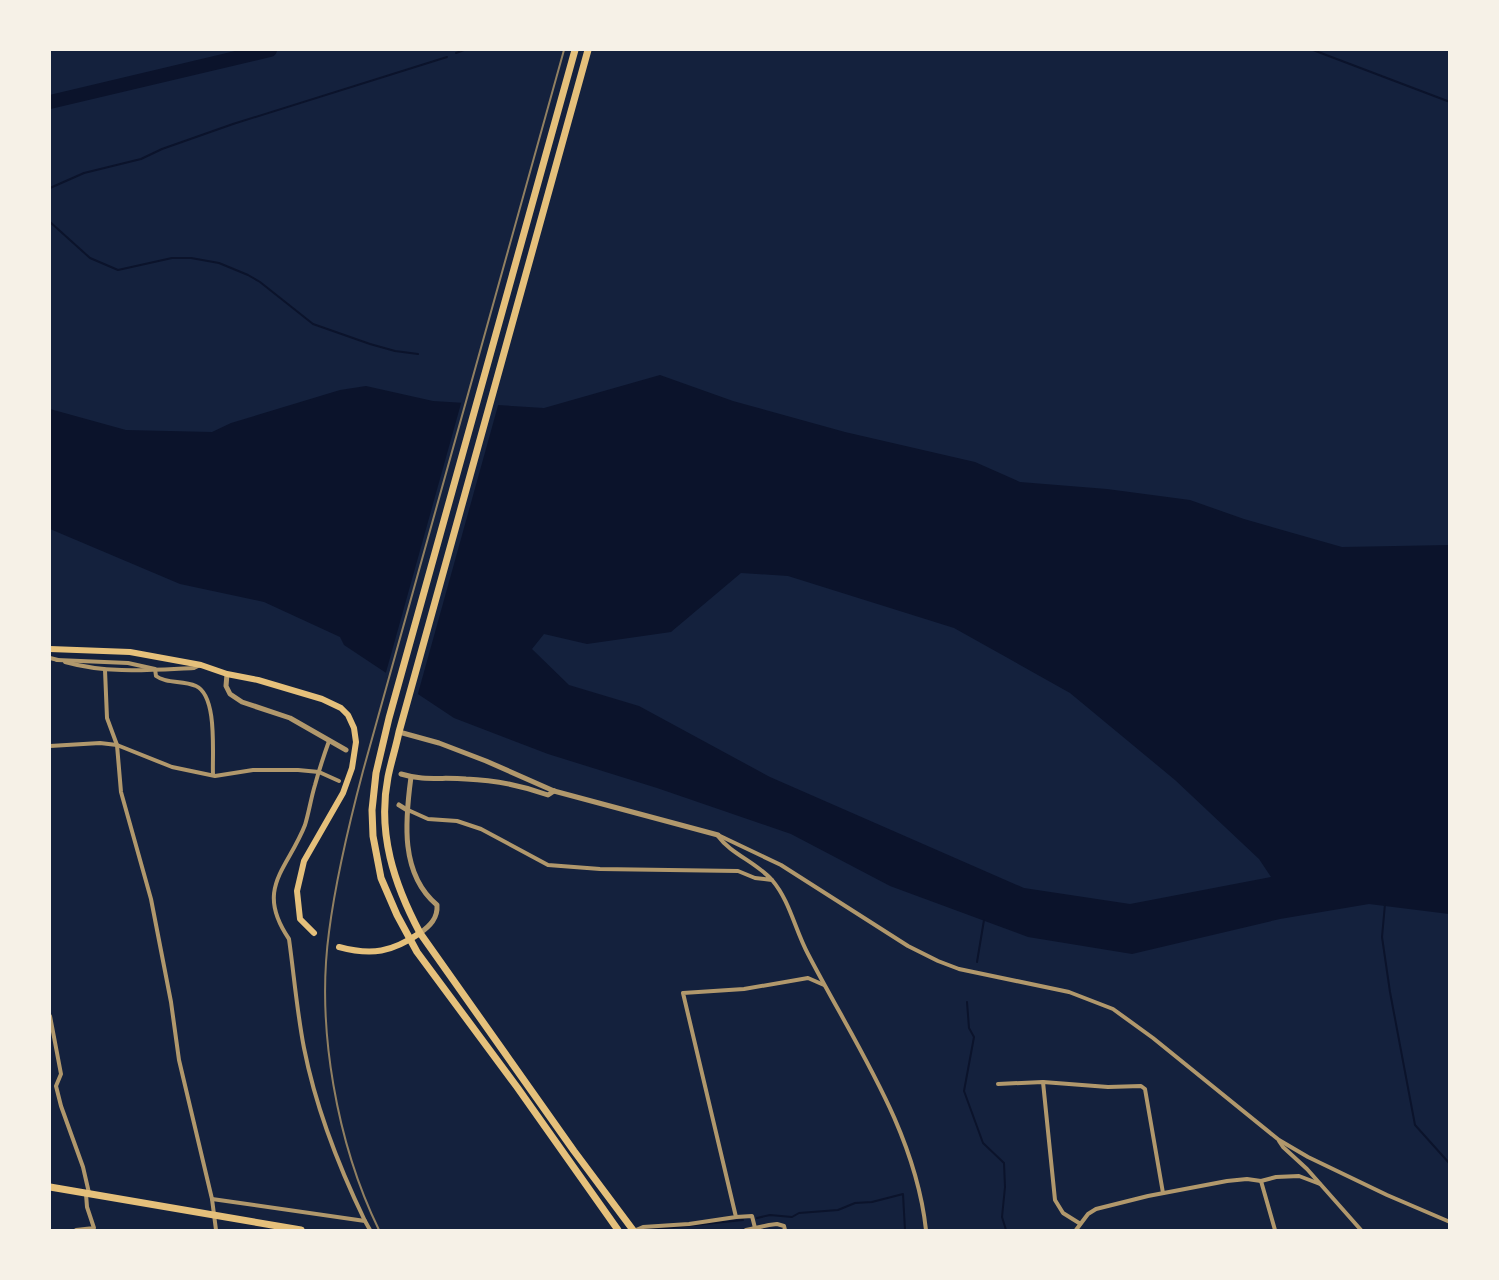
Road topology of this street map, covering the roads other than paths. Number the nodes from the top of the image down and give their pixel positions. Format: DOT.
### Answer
graph roads {
  1 [pos="575,50"];
  2 [pos="588,50"];
  3 [pos="50,649"];
  4 [pos="50,658"];
  5 [pos="57,660"];
  6 [pos="201,665"];
  7 [pos="155,669"];
  8 [pos="105,670"];
  9 [pos="227,674"];
  10 [pos="399,732"];
  11 [pos="329,741"];
  12 [pos="117,745"];
  13 [pos="50,746"];
  14 [pos="346,750"];
  15 [pos="319,772"];
  16 [pos="401,774"];
  17 [pos="213,776"];
  18 [pos="411,777"];
  19 [pos="339,781"];
  20 [pos="554,791"];
  21 [pos="399,805"];
  22 [pos="407,810"];
  23 [pos="718,835"];
  24 [pos="772,880"];
  25 [pos="314,933"];
  26 [pos="420,933"];
  27 [pos="410,939"];
  28 [pos="339,947"];
  29 [pos="824,985"];
  30 [pos="50,1016"];
  31 [pos="1043,1082"];
  32 [pos="998,1084"];
  33 [pos="1279,1140"];
  34 [pos="1261,1181"];
  35 [pos="1320,1184"];
  36 [pos="50,1187"];
  37 [pos="87,1193"];
  38 [pos="1163,1193"];
  39 [pos="212,1199"];
  40 [pos="736,1217"];
  41 [pos="365,1221"];
  42 [pos="1449,1222"];
  43 [pos="1079,1223"];
  44 [pos="755,1228"];
  45 [pos="76,1230"];
  46 [pos="216,1230"];
  47 [pos="301,1230"];
  48 [pos="370,1230"];
  49 [pos="618,1230"];
  50 [pos="635,1230"];
  51 [pos="746,1230"];
  52 [pos="784,1230"];
  53 [pos="926,1230"];
  54 [pos="1076,1230"];
  55 [pos="1275,1230"];
  56 [pos="1360,1230"];
  1 -- 27 [label="highway"];
  2 -- 10 [label="highway"];
  3 -- 6 [label="main road"];
  4 -- 5 [label="street"];
  5 -- 7 [label="street"];
  5 -- 8 [label="street"];
  6 -- 7 [label="street"];
  6 -- 9 [label="main road"];
  7 -- 8 [label="street"];
  7 -- 17 [label="street"];
  8 -- 12 [label="street"];
  9 -- 11 [label="street"];
  9 -- 25 [label="main road"];
  10 -- 20 [label="street"];
  10 -- 26 [label="highway"];
  11 -- 14 [label="street"];
  11 -- 15 [label="street"];
  12 -- 13 [label="street"];
  12 -- 17 [label="street"];
  12 -- 39 [label="street"];
  15 -- 17 [label="street"];
  15 -- 19 [label="street"];
  15 -- 41 [label="street"];
  16 -- 18 [label="street"];
  18 -- 20 [label="street"];
  18 -- 22 [label="street"];
  20 -- 23 [label="street"];
  21 -- 22 [label="street"];
  22 -- 24 [label="street"];
  22 -- 26 [label="street"];
  23 -- 24 [label="street"];
  23 -- 33 [label="street"];
  24 -- 29 [label="street"];
  26 -- 27 [label="main road"];
  26 -- 50 [label="highway"];
  27 -- 28 [label="main road"];
  27 -- 49 [label="highway"];
  29 -- 40 [label="street"];
  29 -- 53 [label="street"];
  30 -- 37 [label="street"];
  31 -- 32 [label="street"];
  31 -- 38 [label="street"];
  31 -- 43 [label="street"];
  33 -- 35 [label="street"];
  33 -- 42 [label="street"];
  34 -- 35 [label="street"];
  34 -- 38 [label="street"];
  34 -- 55 [label="street"];
  35 -- 56 [label="street"];
  36 -- 37 [label="highway"];
  37 -- 45 [label="street"];
  37 -- 47 [label="highway"];
  38 -- 43 [label="street"];
  39 -- 41 [label="street"];
  39 -- 46 [label="street"];
  40 -- 44 [label="street"];
  40 -- 50 [label="street"];
  41 -- 48 [label="street"];
  43 -- 54 [label="street"];
  44 -- 51 [label="street"];
  44 -- 52 [label="street"];
}
